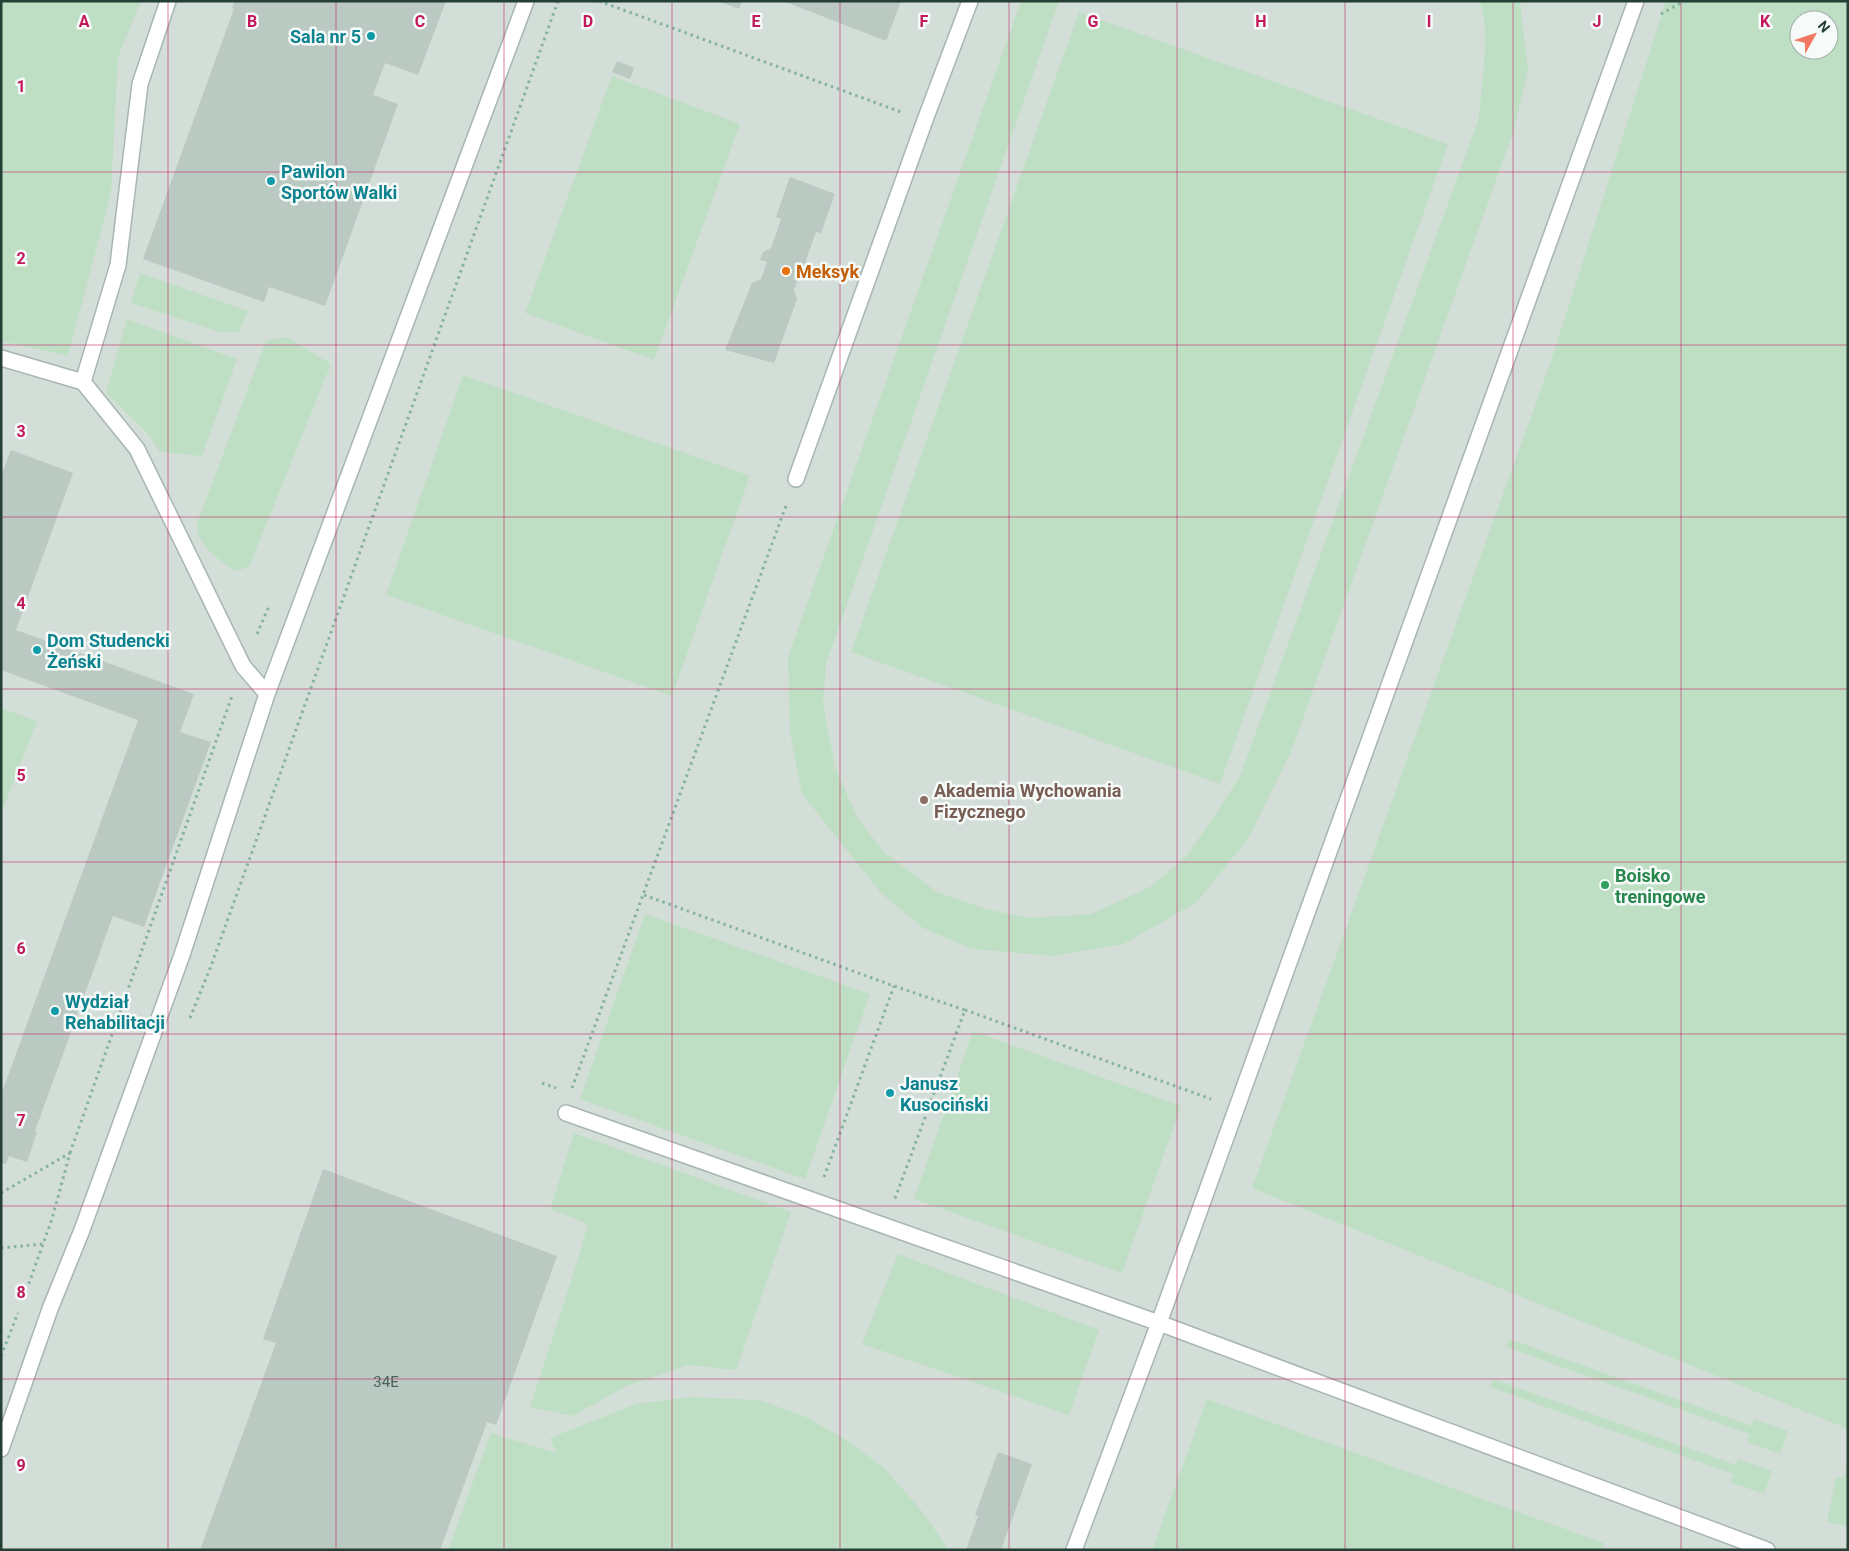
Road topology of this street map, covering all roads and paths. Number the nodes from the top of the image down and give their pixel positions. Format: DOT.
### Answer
graph roads {
  1 [pos="168,1"];
  2 [pos="526,1"];
  3 [pos="558,1"];
  4 [pos="599,1"];
  5 [pos="970,1"];
  6 [pos="1636,1"];
  7 [pos="925,120"];
  8 [pos="1,358"];
  9 [pos="82,382"];
  10 [pos="796,479"];
  11 [pos="267,694"];
  12 [pos="644,895"];
  13 [pos="894,986"];
  14 [pos="965,1010"];
  15 [pos="189,1021"];
  16 [pos="1236,1108"];
  17 [pos="566,1113"];
  18 [pos="1,1193"];
  19 [pos="815,1202"];
  20 [pos="884,1226"];
  21 [pos="44,1244"];
  22 [pos="1,1248"];
  23 [pos="26,1291"];
  24 [pos="19,1310"];
  25 [pos="1159,1323"];
  26 [pos="1,1356"];
  27 [pos="1,1449"];
  28 [pos="1074,1550"];
  29 [pos="1767,1550"];
  1 -- 9 [label="street"];
  2 -- 11 [label="street"];
  3 -- 15 [label="path"];
  4 -- 7 [label="path"];
  5 -- 7 [label="street"];
  6 -- 16 [label="street"];
  7 -- 10 [label="street"];
  8 -- 9 [label="street"];
  9 -- 11 [label="street"];
  10 -- 12 [label="path"];
  11 -- 27 [label="street"];
  12 -- 13 [label="path"];
  12 -- 17 [label="path"];
  13 -- 14 [label="path"];
  13 -- 19 [label="path"];
  14 -- 16 [label="path"];
  14 -- 20 [label="path"];
  16 -- 25 [label="street"];
  17 -- 19 [label="street"];
  18 -- 21 [label="path"];
  19 -- 20 [label="street"];
  20 -- 25 [label="street"];
  21 -- 22 [label="path"];
  21 -- 23 [label="path"];
  24 -- 26 [label="path"];
  25 -- 28 [label="street"];
  25 -- 29 [label="street"];
}
